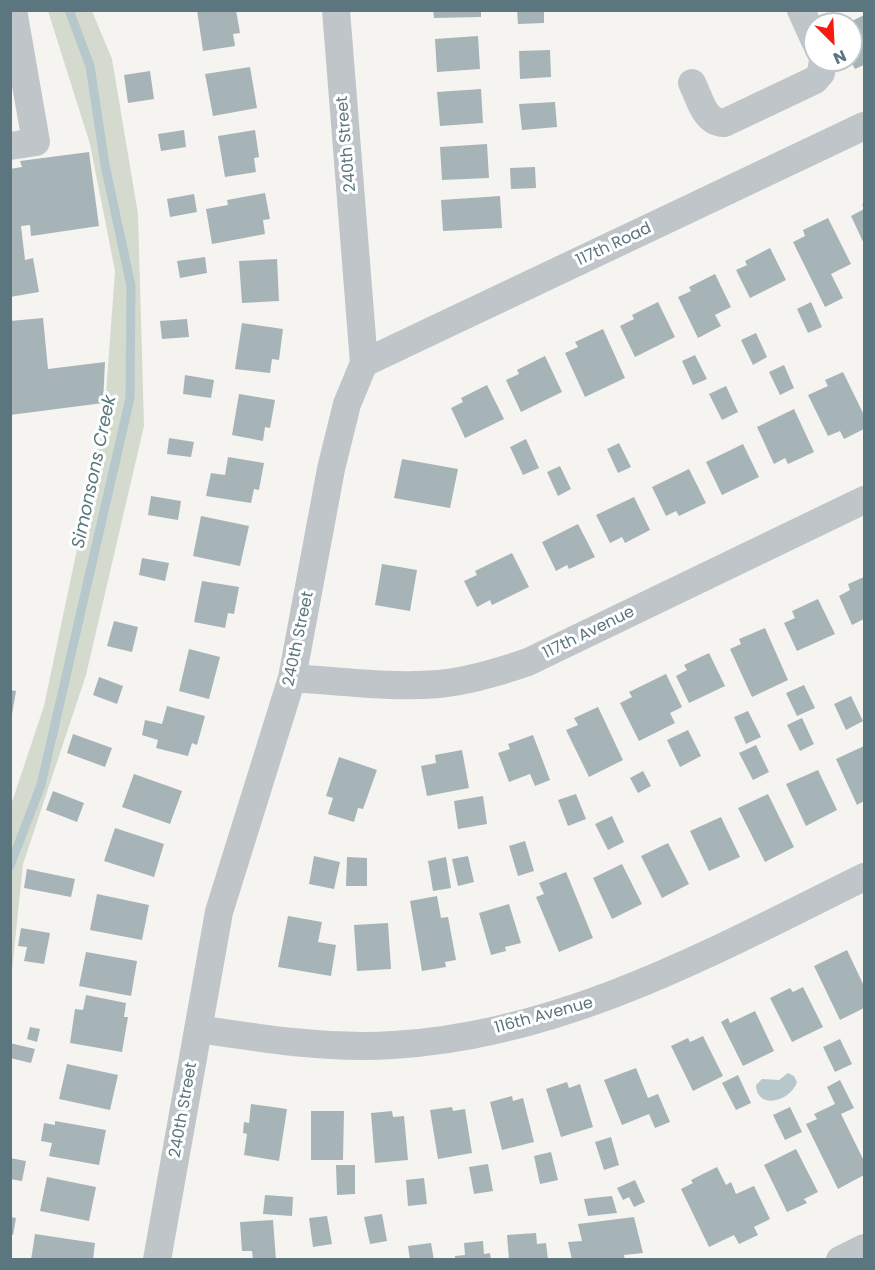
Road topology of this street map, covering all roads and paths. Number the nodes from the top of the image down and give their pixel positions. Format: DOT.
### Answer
graph roads {
  1 [pos="13,10"];
  2 [pos="336,10"];
  3 [pos="821,72"];
  4 [pos="18,76"];
  5 [pos="692,83"];
  6 [pos="21,111"];
  7 [pos="864,126"];
  8 [pos="10,146"];
  9 [pos="364,363"];
  10 [pos="864,500"];
  11 [pos="292,678"];
  12 [pos="864,877"];
  13 [pos="199,1029"];
  14 [pos="864,1248"];
  15 [pos="157,1260"];
  16 [pos="840,1260"];
  1 -- 4 [label="street"];
  2 -- 9 [label="street, 240th Street"];
  3 -- 5 [label="street"];
  4 -- 6 [label="street"];
  6 -- 8 [label="street"];
  7 -- 9 [label="street, 117th Road"];
  9 -- 11 [label="street, 240th Street"];
  10 -- 11 [label="street, 117th Avenue"];
  11 -- 13 [label="street, 240th Street"];
  12 -- 13 [label="street, 116th Avenue"];
  13 -- 15 [label="street, 240th Street"];
  14 -- 16 [label="street"];
}
